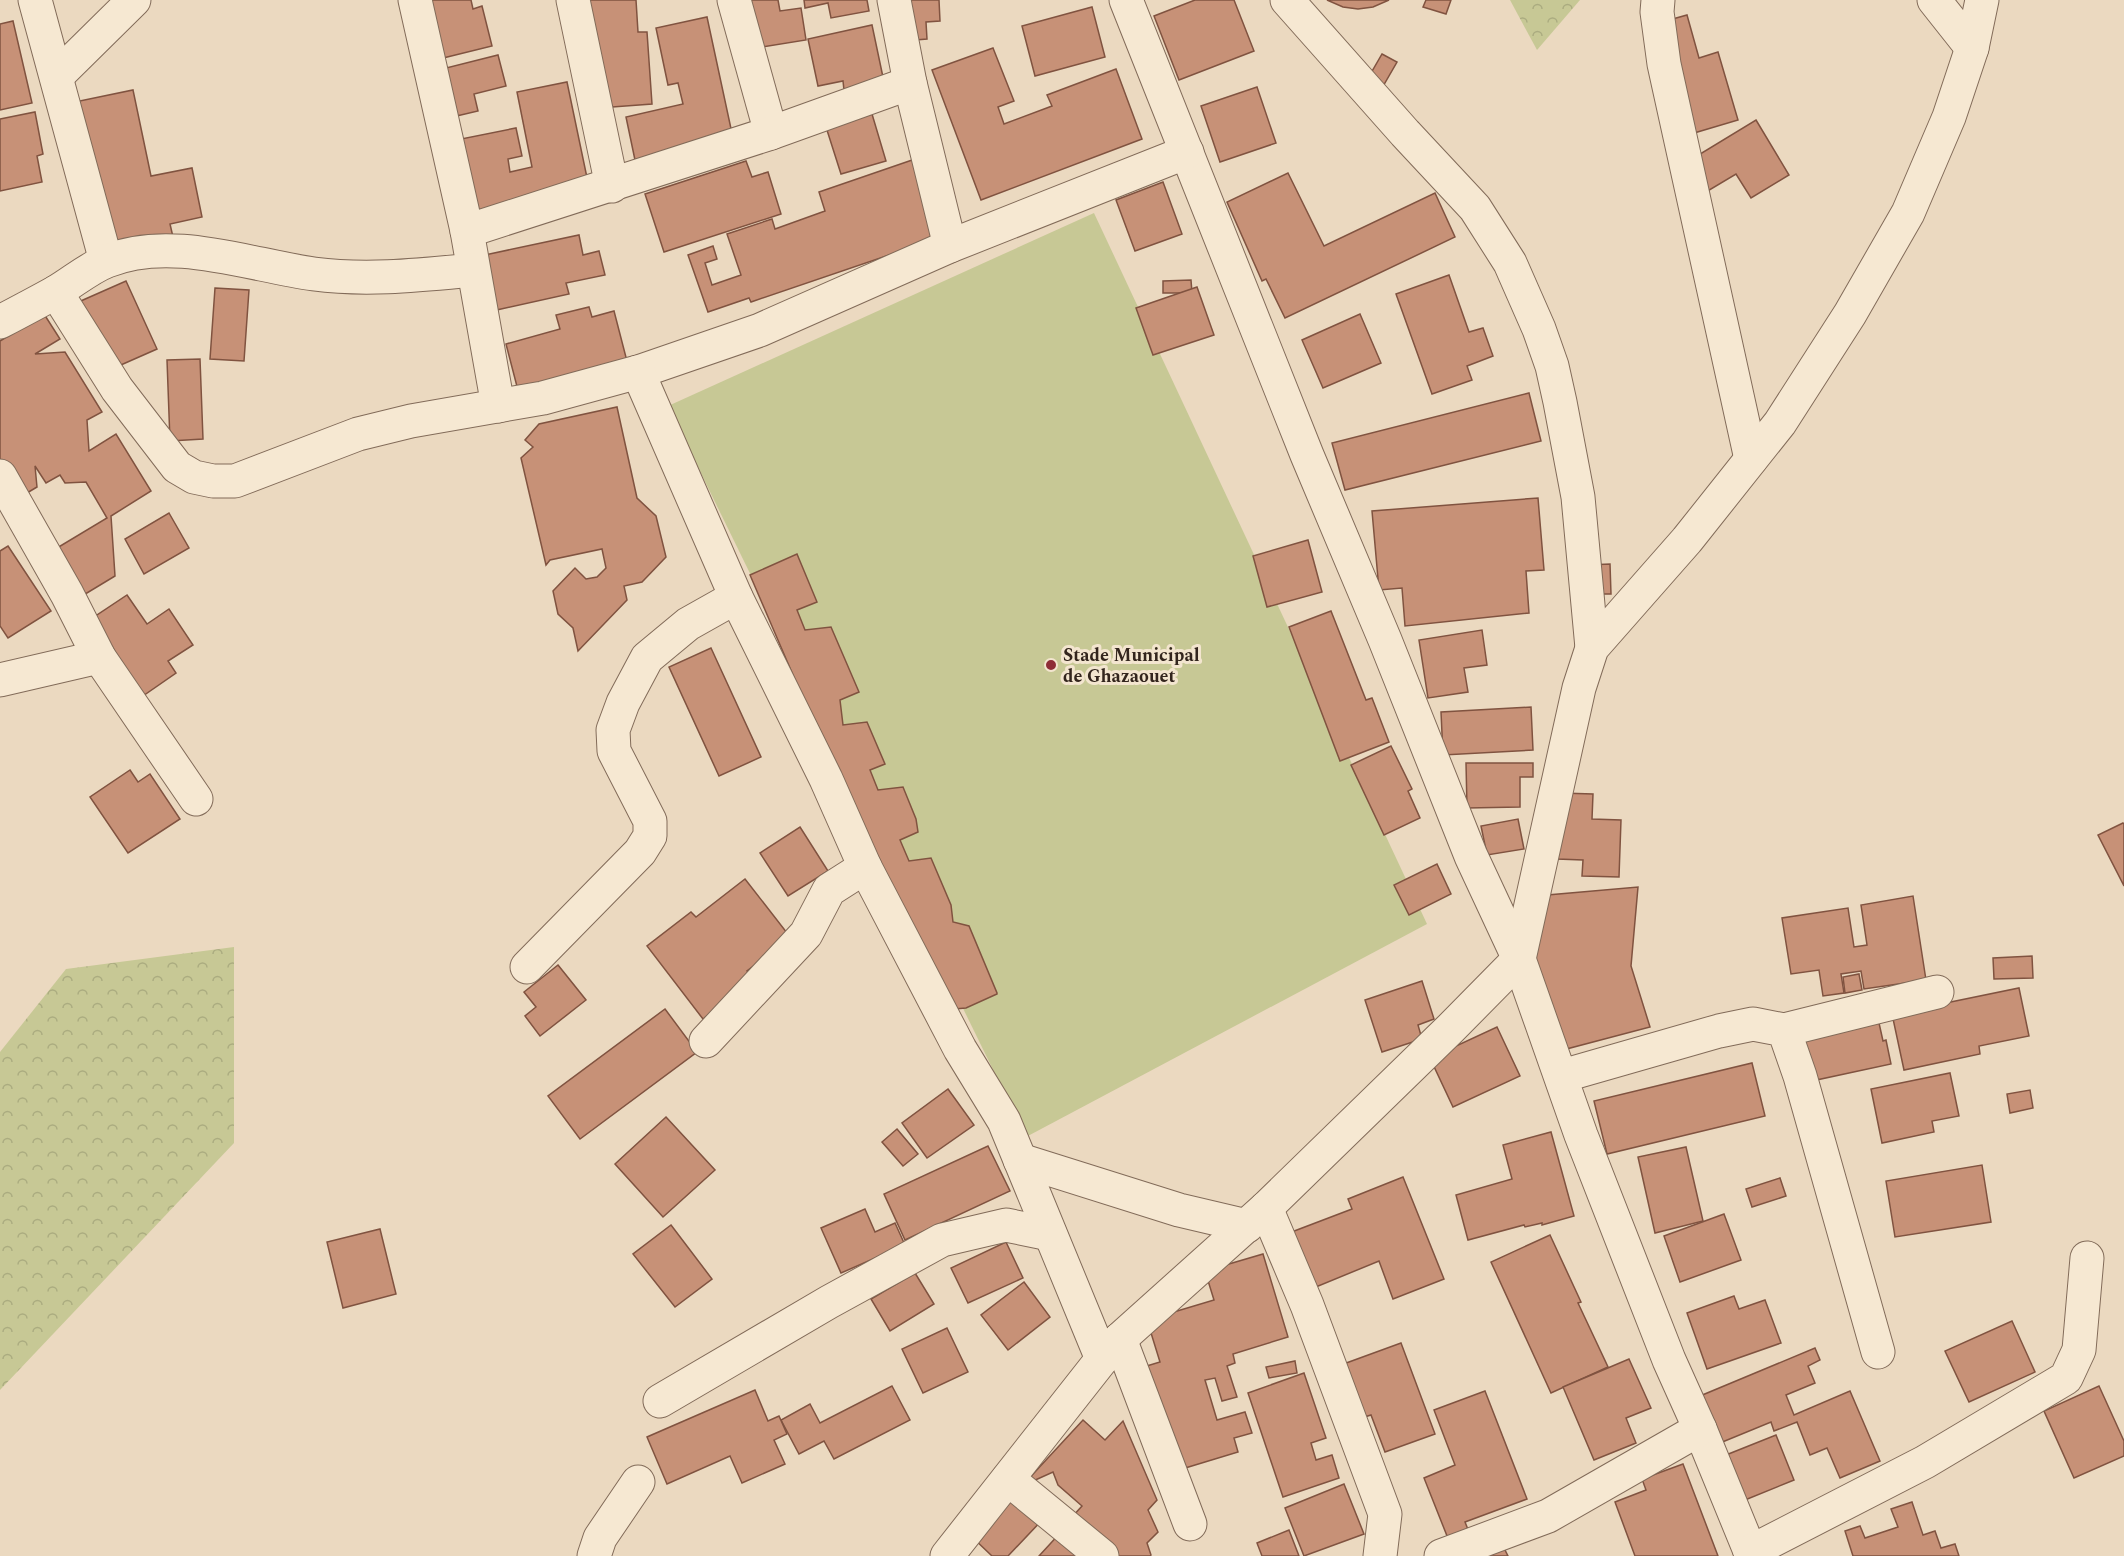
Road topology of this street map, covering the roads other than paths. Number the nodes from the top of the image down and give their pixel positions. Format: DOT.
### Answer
graph roads {
  1 [pos="34,0"];
  2 [pos="134,0"];
  3 [pos="415,0"];
  4 [pos="573,0"];
  5 [pos="734,0"];
  6 [pos="894,0"];
  7 [pos="1126,0"];
  8 [pos="1287,0"];
  9 [pos="1658,0"];
  10 [pos="1934,0"];
  11 [pos="1982,0"];
  12 [pos="1972,48"];
  13 [pos="57,76"];
  14 [pos="910,83"];
  15 [pos="771,133"];
  16 [pos="1187,152"];
  17 [pos="612,186"];
  18 [pos="467,231"];
  19 [pos="950,246"];
  20 [pos="106,261"];
  21 [pos="473,270"];
  22 [pos="56,292"];
  23 [pos="0,322"];
  24 [pos="638,372"];
  25 [pos="498,406"];
  26 [pos="1751,459"];
  27 [pos="0,477"];
  28 [pos="736,597"];
  29 [pos="1592,648"];
  30 [pos="99,657"];
  31 [pos="0,680"];
  32 [pos="196,799"];
  33 [pos="865,867"];
  34 [pos="1519,959"];
  35 [pos="527,967"];
  36 [pos="1938,992"];
  37 [pos="1784,1030"];
  38 [pos="706,1041"];
  39 [pos="1562,1076"];
  40 [pos="1020,1160"];
  41 [pos="1256,1217"];
  42 [pos="1050,1234"];
  43 [pos="2087,1258"];
  44 [pos="1111,1349"];
  45 [pos="1878,1352"];
  46 [pos="660,1401"];
  47 [pos="1700,1429"];
  48 [pos="1008,1479"];
  49 [pos="638,1482"];
  50 [pos="1190,1524"];
  51 [pos="956,1552"];
  52 [pos="1751,1554"];
  53 [pos="594,1556"];
  54 [pos="1102,1556"];
  55 [pos="1380,1556"];
  56 [pos="1441,1556"];
  1 -- 13 [label="street"];
  2 -- 13 [label="street"];
  3 -- 18 [label="street"];
  4 -- 17 [label="street"];
  5 -- 15 [label="street"];
  6 -- 14 [label="street"];
  7 -- 16 [label="street"];
  8 -- 29 [label="street"];
  9 -- 26 [label="street"];
  10 -- 12 [label="street"];
  11 -- 12 [label="street"];
  12 -- 26 [label="street"];
  13 -- 20 [label="street"];
  14 -- 15 [label="street"];
  14 -- 19 [label="street"];
  15 -- 17 [label="street"];
  16 -- 19 [label="street"];
  16 -- 34 [label="street"];
  17 -- 18 [label="street"];
  18 -- 21 [label="street"];
  19 -- 24 [label="street"];
  20 -- 21 [label="street"];
  20 -- 22 [label="street"];
  21 -- 25 [label="street"];
  22 -- 23 [label="street"];
  22 -- 25 [label="street"];
  24 -- 25 [label="street"];
  24 -- 28 [label="street"];
  26 -- 29 [label="street"];
  27 -- 30 [label="street"];
  28 -- 33 [label="street"];
  28 -- 35 [label="street"];
  29 -- 34 [label="street"];
  30 -- 31 [label="street"];
  30 -- 32 [label="street"];
  33 -- 38 [label="street"];
  33 -- 40 [label="street"];
  34 -- 39 [label="street"];
  34 -- 41 [label="street"];
  36 -- 37 [label="street"];
  37 -- 39 [label="street"];
  37 -- 45 [label="street"];
  39 -- 47 [label="street"];
  40 -- 41 [label="street"];
  40 -- 42 [label="street"];
  41 -- 44 [label="street"];
  41 -- 55 [label="street"];
  42 -- 44 [label="street"];
  42 -- 46 [label="street"];
  43 -- 52 [label="street"];
  44 -- 48 [label="street"];
  44 -- 50 [label="street"];
  47 -- 52 [label="street"];
  47 -- 56 [label="street"];
  48 -- 51 [label="street"];
  48 -- 54 [label="street"];
  49 -- 53 [label="street"];
}
